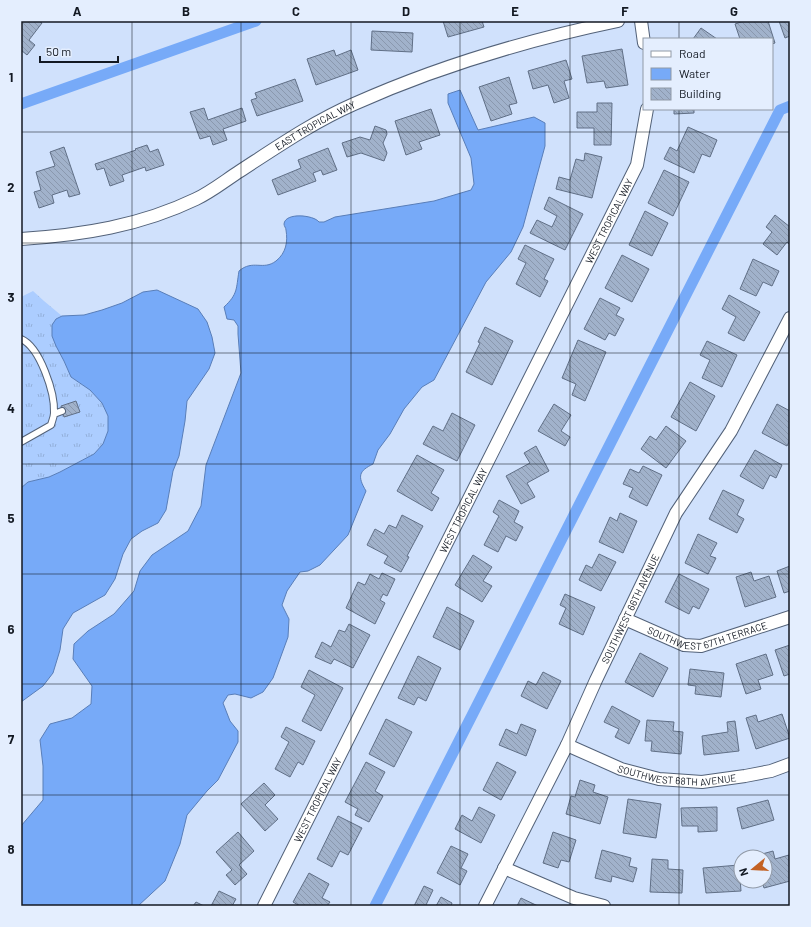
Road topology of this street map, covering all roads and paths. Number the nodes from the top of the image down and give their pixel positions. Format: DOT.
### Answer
graph roads {
  1 [pos="618,21"];
  2 [pos="641,21"];
  3 [pos="643,38"];
  4 [pos="647,110"];
  5 [pos="21,239"];
  6 [pos="789,323"];
  7 [pos="21,339"];
  8 [pos="62,411"];
  9 [pos="54,414"];
  10 [pos="21,442"];
  11 [pos="790,617"];
  12 [pos="625,619"];
  13 [pos="566,745"];
  14 [pos="790,764"];
  15 [pos="504,868"];
  16 [pos="264,906"];
  17 [pos="485,906"];
  18 [pos="604,906"];
  1 -- 5 [label="street, EAST TROPICAL WAY"];
  2 -- 3 [label="street"];
  4 -- 16 [label="street, WEST TROPICAL WAY"];
  6 -- 12 [label="street, SOUTHWEST 66TH AVENUE"];
  7 -- 9 [label="lane"];
  8 -- 9 [label="lane"];
  9 -- 10 [label="lane"];
  11 -- 12 [label="street, SOUTHWEST 67TH TERRACE"];
  12 -- 13 [label="street, SOUTHWEST 66TH AVENUE"];
  13 -- 14 [label="street, SOUTHWEST 68TH AVENUE"];
  13 -- 15 [label="street, SOUTHWEST 66TH AVENUE"];
  15 -- 17 [label="street, SOUTHWEST 66TH AVENUE"];
  15 -- 18 [label="street"];
}
